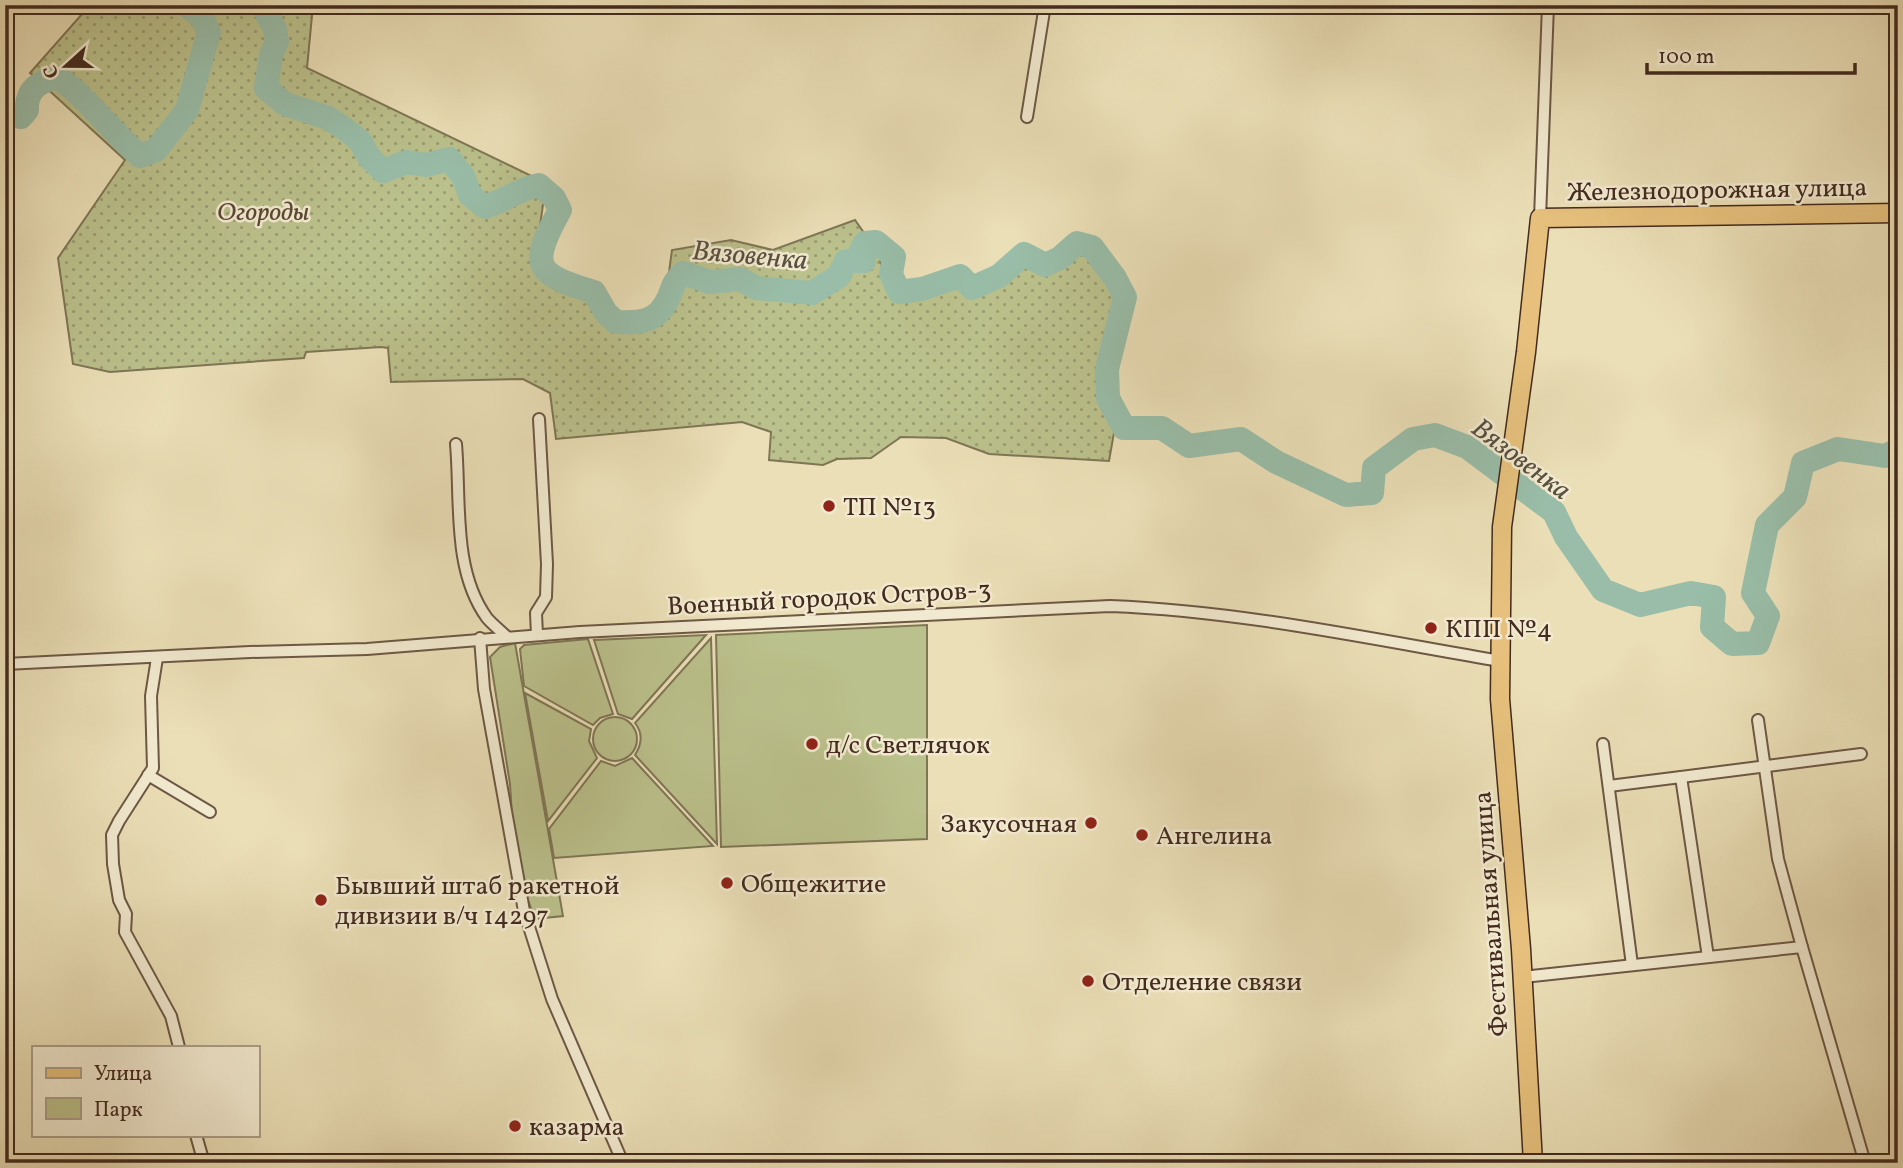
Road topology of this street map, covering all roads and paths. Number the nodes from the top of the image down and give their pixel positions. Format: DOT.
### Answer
graph roads {
  1 [pos="1045,5"];
  2 [pos="1548,5"];
  3 [pos="1027,117"];
  4 [pos="1898,213"];
  5 [pos="1540,218"];
  6 [pos="539,419"];
  7 [pos="456,444"];
  8 [pos="537,635"];
  9 [pos="507,637"];
  10 [pos="480,638"];
  11 [pos="157,658"];
  12 [pos="1500,662"];
  13 [pos="5,664"];
  14 [pos="1758,720"];
  15 [pos="1603,744"];
  16 [pos="1861,754"];
  17 [pos="1766,766"];
  18 [pos="148,775"];
  19 [pos="1681,777"];
  20 [pos="1609,786"];
  21 [pos="210,812"];
  22 [pos="1802,947"];
  23 [pos="1708,957"];
  24 [pos="1632,965"];
  25 [pos="1523,977"];
  26 [pos="179,1046"];
  27 [pos="196,1136"];
  28 [pos="204,1163"];
  29 [pos="623,1163"];
  30 [pos="1533,1163"];
  31 [pos="1865,1163"];
  1 -- 3 [label="street"];
  2 -- 5 [label="street, Железнодорожная улица"];
  4 -- 5 [label="main road, Железнодорожная улица"];
  5 -- 12 [label="main road, Фестивальная улица"];
  6 -- 8 [label="street"];
  7 -- 9 [label="street"];
  8 -- 9 [label="street, Военный городок Остров-3"];
  8 -- 12 [label="street, Военный городок Остров-3"];
  9 -- 10 [label="street, Военный городок Остров-3"];
  10 -- 11 [label="street, Военный городок Остров-3"];
  10 -- 29 [label="street"];
  11 -- 13 [label="street, Военный городок Остров-3"];
  11 -- 18 [label="street"];
  12 -- 25 [label="main road, Фестивальная улица"];
  14 -- 17 [label="street"];
  15 -- 20 [label="street"];
  16 -- 17 [label="street"];
  17 -- 19 [label="street"];
  17 -- 22 [label="street"];
  18 -- 21 [label="street"];
  18 -- 26 [label="street"];
  19 -- 20 [label="street"];
  19 -- 23 [label="street"];
  20 -- 24 [label="street"];
  22 -- 23 [label="street"];
  22 -- 31 [label="street"];
  23 -- 24 [label="street"];
  24 -- 25 [label="street"];
  25 -- 30 [label="main road, Фестивальная улица"];
  27 -- 28 [label="street"];
}
